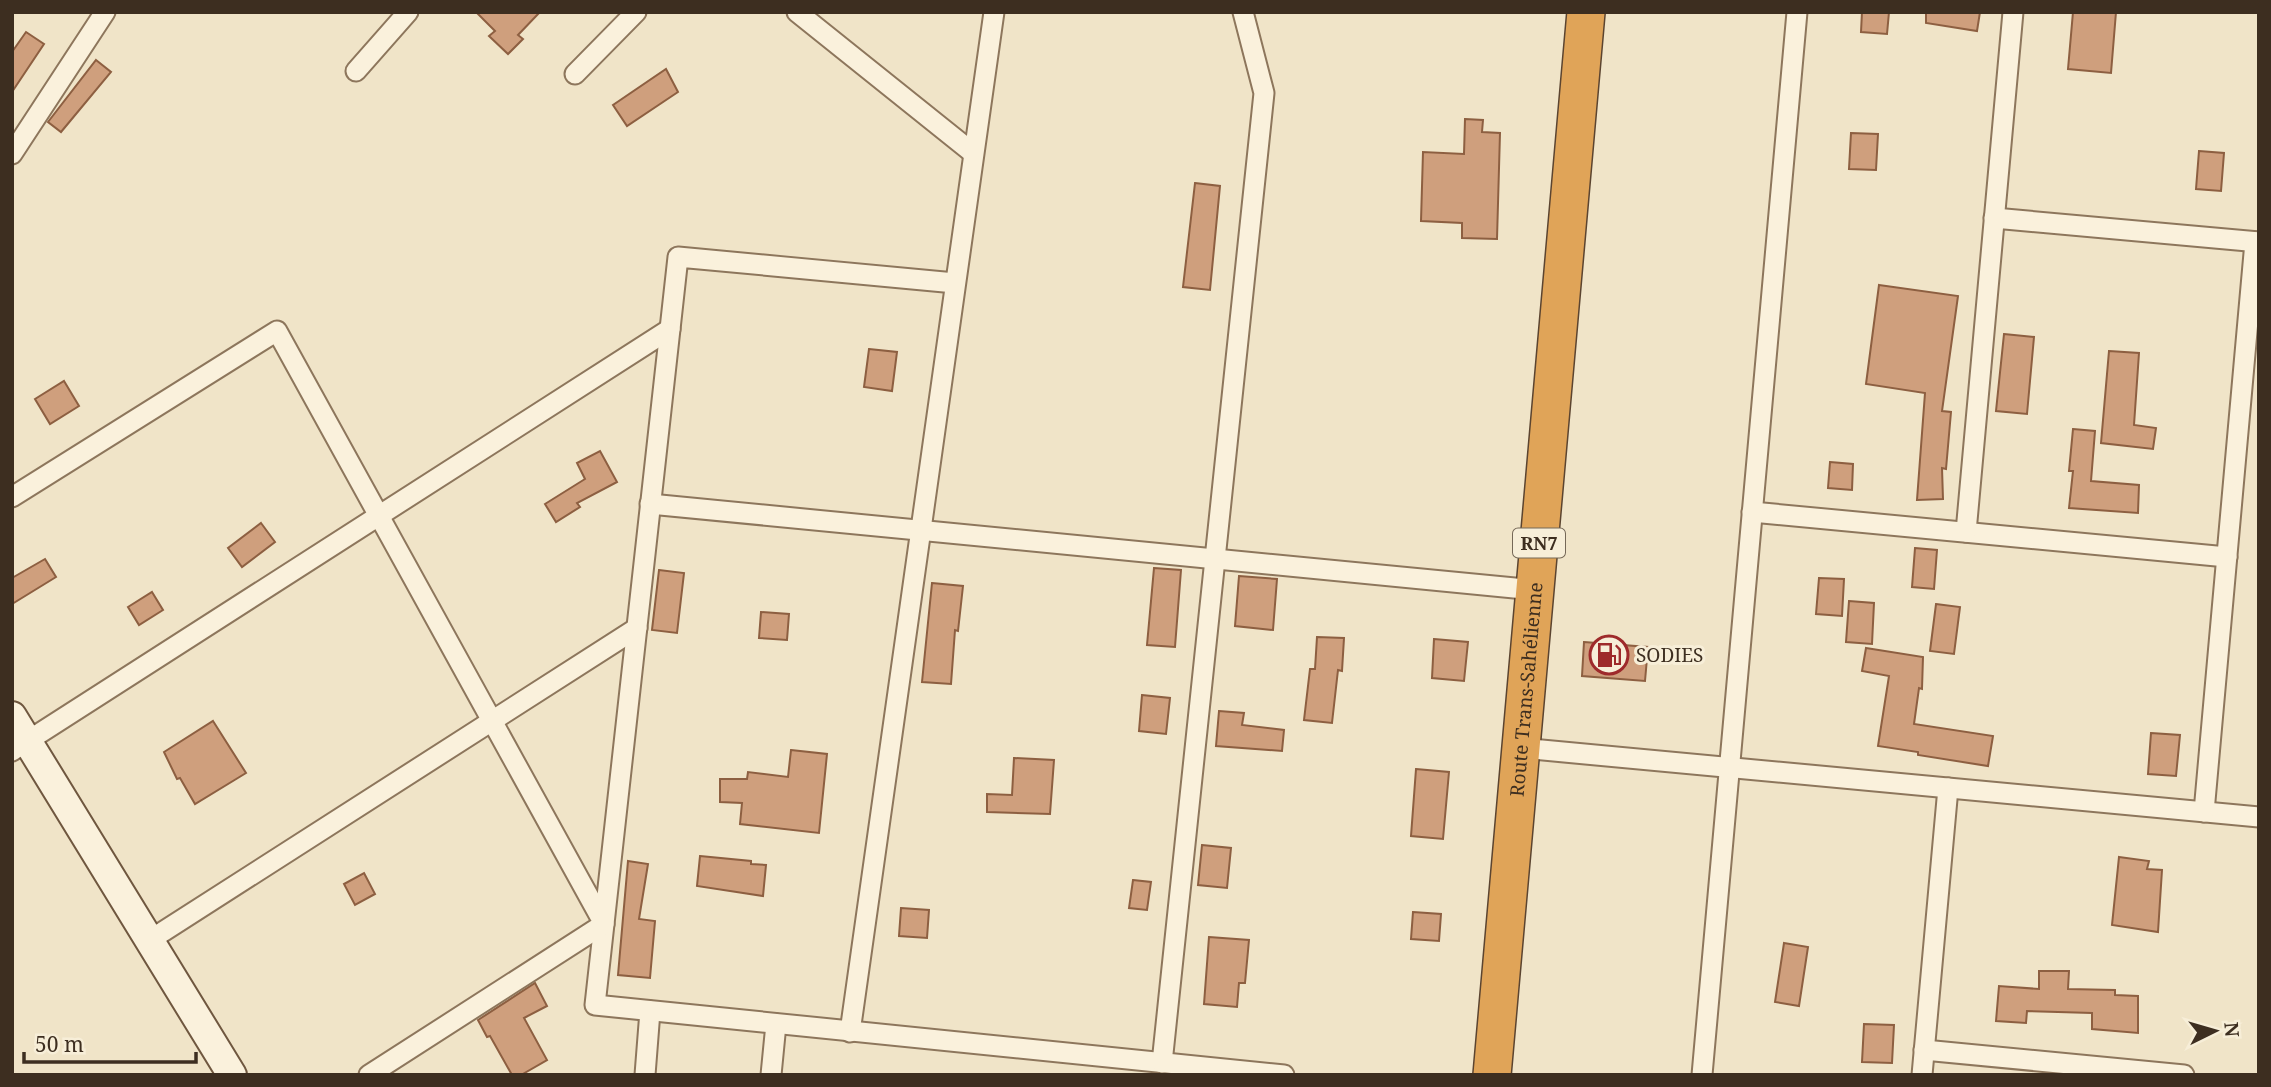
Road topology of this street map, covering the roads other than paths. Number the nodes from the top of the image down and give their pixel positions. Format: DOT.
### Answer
graph roads {
  1 [pos="105,12"];
  2 [pos="408,12"];
  3 [pos="636,12"];
  4 [pos="797,12"];
  5 [pos="994,12"];
  6 [pos="1243,12"];
  7 [pos="1586,12"];
  8 [pos="1797,12"];
  9 [pos="2013,12"];
  10 [pos="356,71"];
  11 [pos="575,74"];
  12 [pos="973,153"];
  13 [pos="12,154"];
  14 [pos="1994,218"];
  15 [pos="2257,242"];
  16 [pos="954,283"];
  17 [pos="670,329"];
  18 [pos="12,497"];
  19 [pos="650,504"];
  20 [pos="1752,513"];
  21 [pos="378,516"];
  22 [pos="920,530"];
  23 [pos="1966,532"];
  24 [pos="2227,557"];
  25 [pos="1215,559"];
  26 [pos="1535,590"];
  27 [pos="636,628"];
  28 [pos="12,716"];
  29 [pos="492,721"];
  30 [pos="20,746"];
  31 [pos="1521,748"];
  32 [pos="1729,767"];
  33 [pos="1948,788"];
  34 [pos="2204,812"];
  35 [pos="2259,817"];
  36 [pos="604,924"];
  37 [pos="150,940"];
  38 [pos="650,1011"];
  39 [pos="776,1024"];
  40 [pos="850,1032"];
  41 [pos="1924,1051"];
  42 [pos="1162,1063"];
  43 [pos="2176,1074"];
  44 [pos="232,1075"];
  45 [pos="369,1075"];
  46 [pos="645,1075"];
  47 [pos="771,1075"];
  48 [pos="1284,1075"];
  49 [pos="1492,1075"];
  50 [pos="1702,1075"];
  51 [pos="1922,1075"];
  1 -- 13 [label="street"];
  2 -- 10 [label="street"];
  3 -- 11 [label="street"];
  4 -- 12 [label="street"];
  5 -- 12 [label="street"];
  6 -- 25 [label="street"];
  7 -- 26 [label="highway, Route Trans-Sahélienne / RN7"];
  8 -- 20 [label="street"];
  9 -- 14 [label="street"];
  12 -- 16 [label="street"];
  14 -- 15 [label="street"];
  14 -- 23 [label="street"];
  15 -- 24 [label="street"];
  16 -- 17 [label="street"];
  16 -- 22 [label="street"];
  17 -- 19 [label="street"];
  17 -- 21 [label="street"];
  18 -- 21 [label="street"];
  19 -- 22 [label="street"];
  19 -- 27 [label="street"];
  20 -- 23 [label="street"];
  20 -- 32 [label="street"];
  21 -- 29 [label="street"];
  21 -- 30 [label="street"];
  22 -- 25 [label="street"];
  22 -- 40 [label="street"];
  23 -- 24 [label="street"];
  24 -- 34 [label="street"];
  25 -- 26 [label="street"];
  25 -- 42 [label="street"];
  26 -- 31 [label="highway, Route Trans-Sahélienne / RN7"];
  27 -- 29 [label="street"];
  27 -- 36 [label="street"];
  28 -- 30 [label="street"];
  29 -- 36 [label="street"];
  29 -- 37 [label="street"];
  30 -- 37 [label="street"];
  31 -- 32 [label="street"];
  31 -- 49 [label="highway, Route Trans-Sahélienne / RN7"];
  32 -- 33 [label="street"];
  32 -- 50 [label="street"];
  33 -- 34 [label="street"];
  33 -- 41 [label="street"];
  34 -- 35 [label="street"];
  36 -- 38 [label="street"];
  36 -- 45 [label="street"];
  37 -- 44 [label="street"];
  38 -- 39 [label="street"];
  38 -- 46 [label="street"];
  39 -- 40 [label="street"];
  39 -- 47 [label="street"];
  40 -- 42 [label="street"];
  41 -- 43 [label="street"];
  41 -- 51 [label="street"];
  42 -- 48 [label="street"];
}
